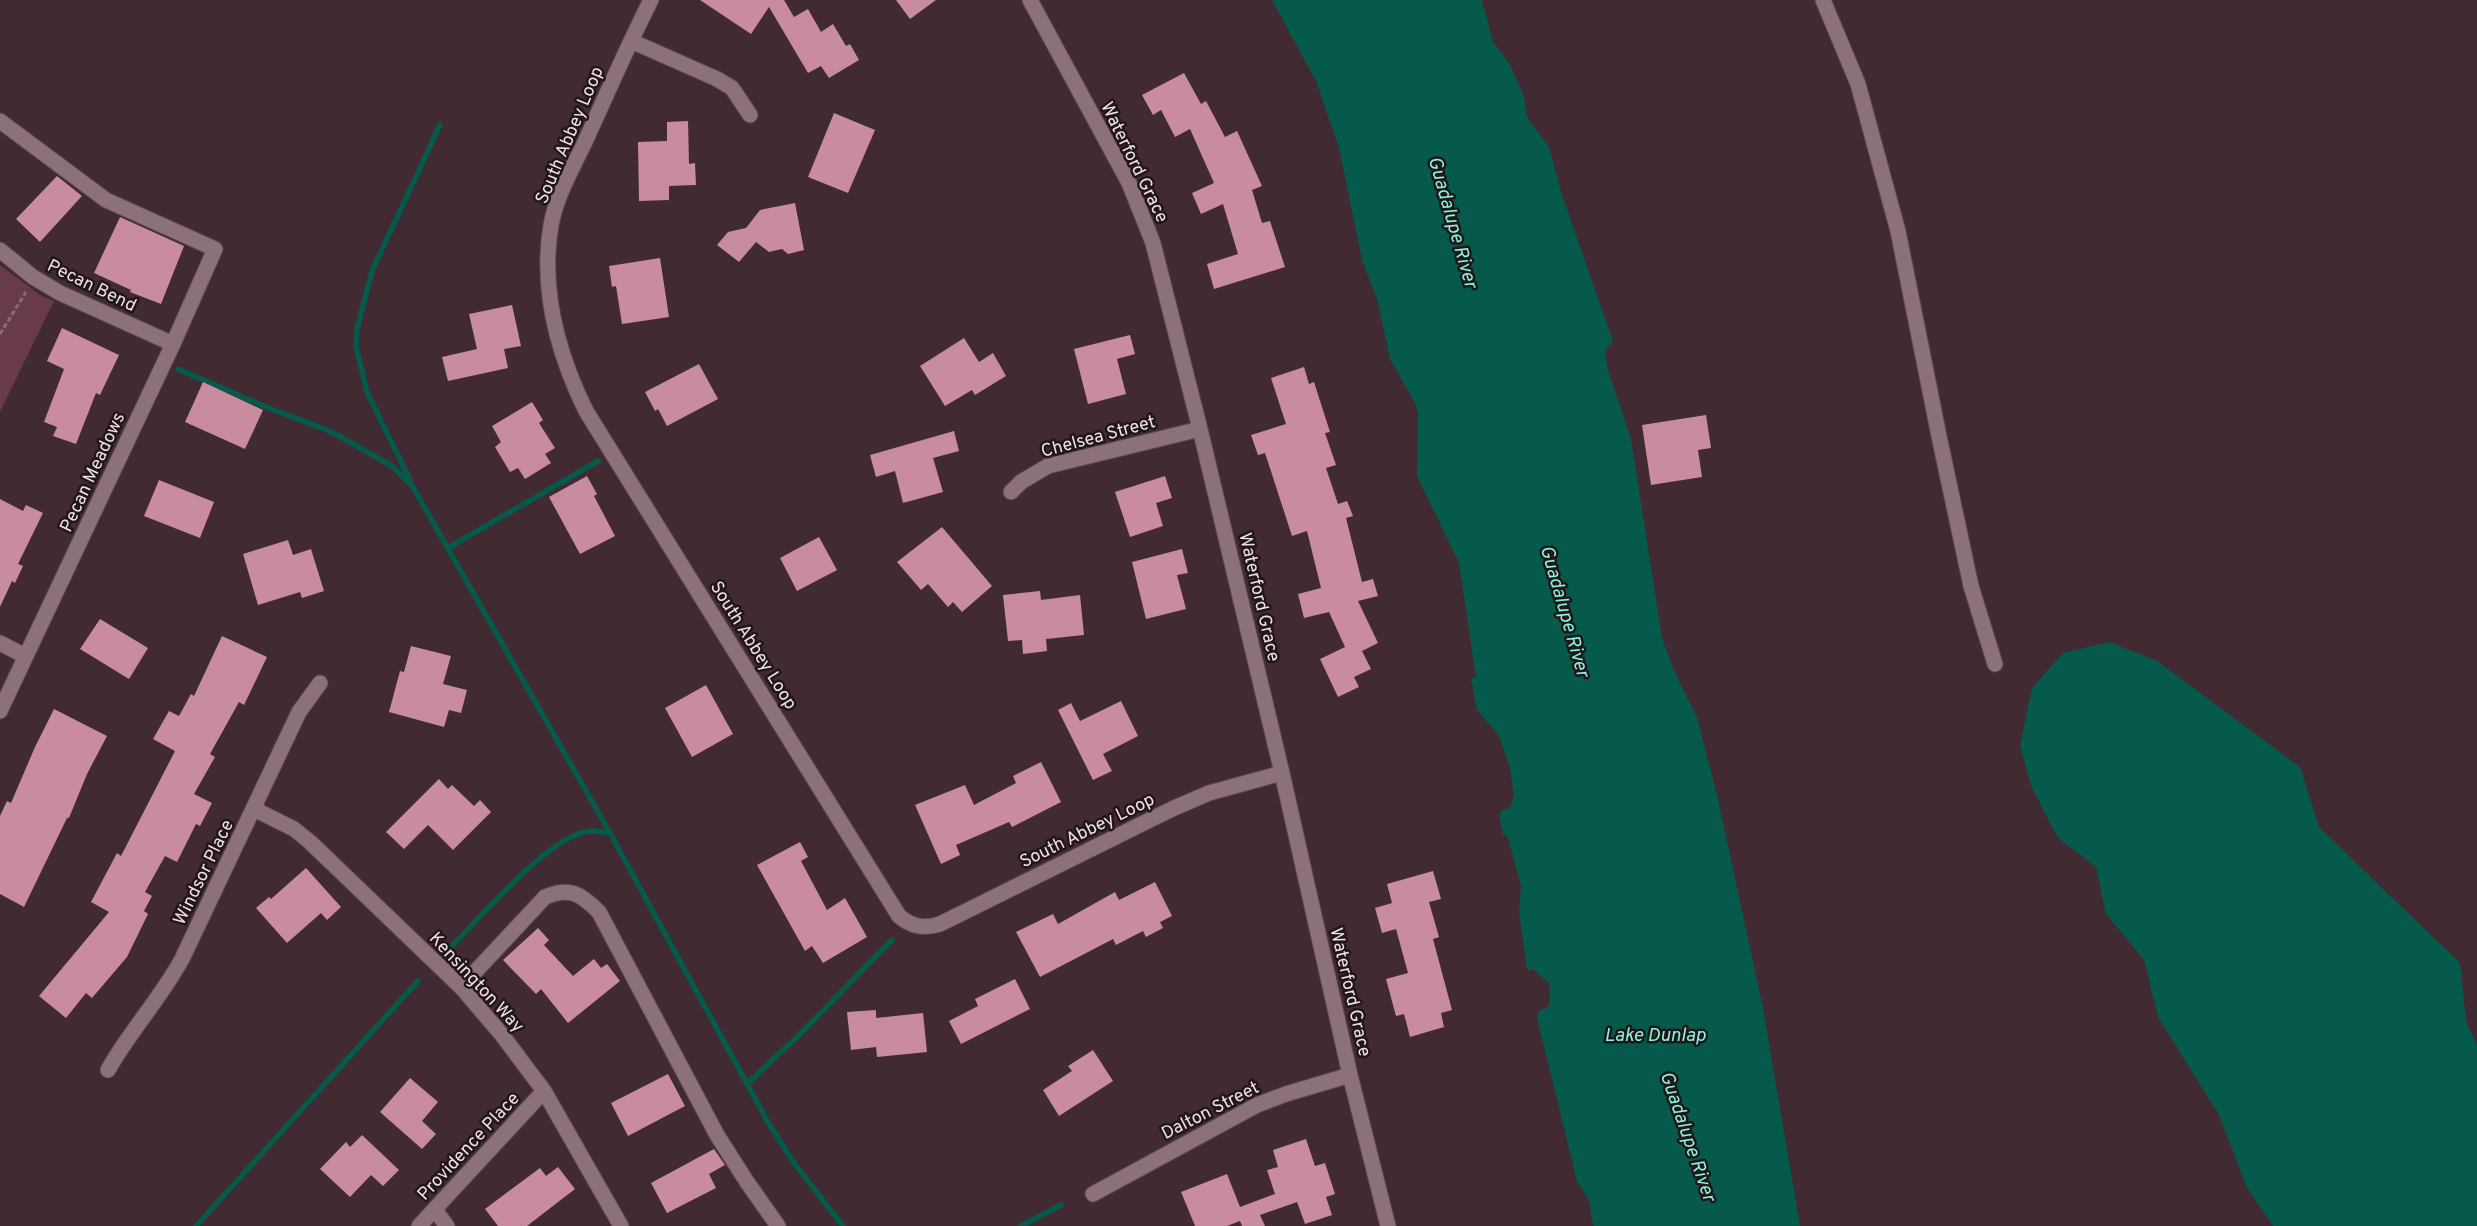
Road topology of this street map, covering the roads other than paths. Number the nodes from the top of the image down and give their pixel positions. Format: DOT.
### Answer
graph roads {
  1 [pos="651,0"];
  2 [pos="1030,0"];
  3 [pos="1822,0"];
  4 [pos="631,40"];
  5 [pos="750,115"];
  6 [pos="0,121"];
  7 [pos="0,250"];
  8 [pos="174,344"];
  9 [pos="1200,429"];
  10 [pos="1011,492"];
  11 [pos="0,643"];
  12 [pos="25,656"];
  13 [pos="1995,664"];
  14 [pos="320,683"];
  15 [pos="0,711"];
  16 [pos="1282,773"];
  17 [pos="254,809"];
  18 [pos="461,987"];
  19 [pos="108,1070"];
  20 [pos="1350,1075"];
  21 [pos="544,1091"];
  22 [pos="1092,1194"];
  23 [pos="434,1210"];
  24 [pos="419,1226"];
  25 [pos="447,1226"];
  26 [pos="621,1226"];
  27 [pos="778,1226"];
  28 [pos="1388,1226"];
  1 -- 4 [label="street, South Abbey Loop"];
  2 -- 9 [label="street, Waterford Grace"];
  3 -- 13 [label="street"];
  4 -- 5 [label="street"];
  4 -- 16 [label="street, South Abbey Loop"];
  6 -- 8 [label="street, Pecan Meadows"];
  7 -- 8 [label="street, Pecan Bend"];
  8 -- 12 [label="street, Pecan Meadows"];
  9 -- 10 [label="street, Chelsea Street"];
  9 -- 16 [label="street, Waterford Grace"];
  11 -- 12 [label="street"];
  12 -- 15 [label="street, Pecan Meadows"];
  14 -- 17 [label="street, Windsor Place"];
  16 -- 20 [label="street, Waterford Grace"];
  17 -- 18 [label="street, Kensington Way"];
  17 -- 19 [label="street, Windsor Place"];
  18 -- 21 [label="street, Kensington Way"];
  18 -- 27 [label="street"];
  20 -- 22 [label="street, Dalton Street"];
  20 -- 28 [label="street, Waterford Grace"];
  21 -- 23 [label="street, Providence Place"];
  21 -- 26 [label="street, Kensington Way"];
  23 -- 24 [label="street, Providence Place"];
  23 -- 25 [label="street"];
}
